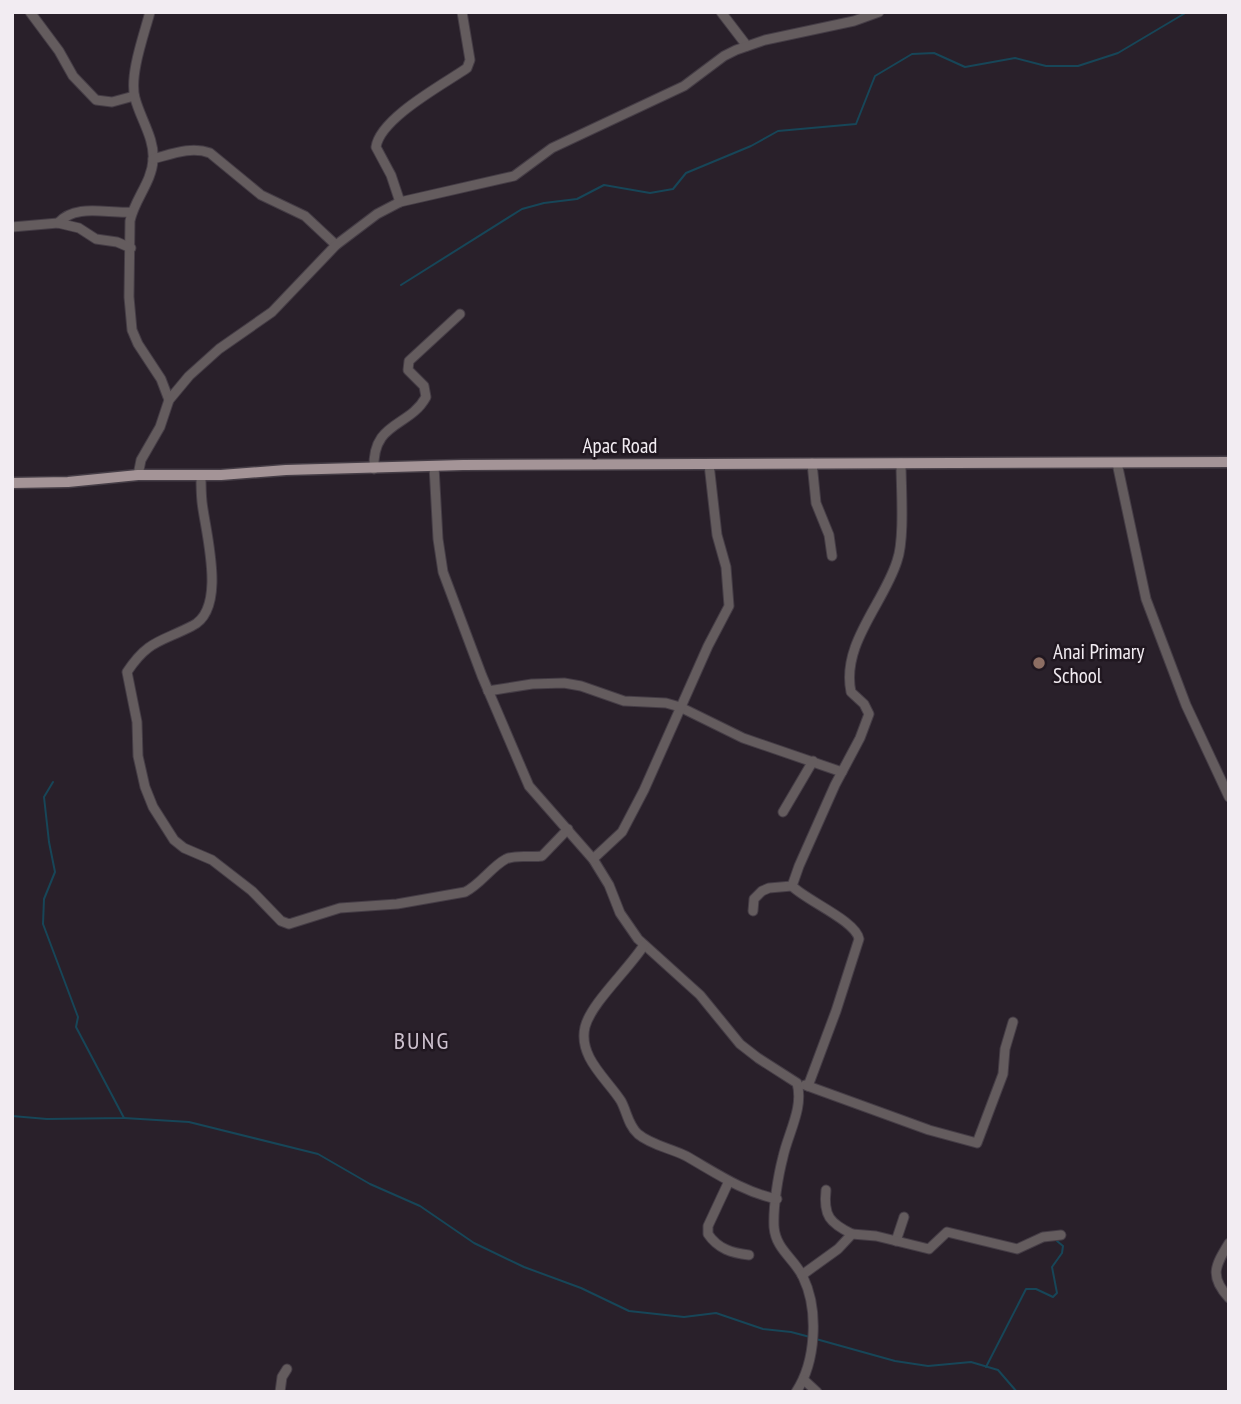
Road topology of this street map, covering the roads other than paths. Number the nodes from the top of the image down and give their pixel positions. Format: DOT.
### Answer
graph roads {
  1 [pos="30,12"];
  2 [pos="150,12"];
  3 [pos="462,12"];
  4 [pos="721,12"];
  5 [pos="879,12"];
  6 [pos="747,46"];
  7 [pos="134,96"];
  8 [pos="153,159"];
  9 [pos="400,202"];
  10 [pos="132,212"];
  11 [pos="58,223"];
  12 [pos="12,227"];
  13 [pos="336,245"];
  14 [pos="131,248"];
  15 [pos="460,314"];
  16 [pos="169,400"];
  17 [pos="1229,462"];
  18 [pos="811,463"];
  19 [pos="901,463"];
  20 [pos="1117,463"];
  21 [pos="709,464"];
  22 [pos="435,466"];
  23 [pos="374,469"];
  24 [pos="138,475"];
  25 [pos="201,475"];
  26 [pos="12,483"];
  27 [pos="832,556"];
  28 [pos="488,691"];
  29 [pos="680,707"];
  30 [pos="813,761"];
  31 [pos="842,772"];
  32 [pos="1225,779"];
  33 [pos="1229,797"];
  34 [pos="783,812"];
  35 [pos="568,829"];
  36 [pos="593,859"];
  37 [pos="792,886"];
  38 [pos="753,911"];
  39 [pos="643,945"];
  40 [pos="1013,1022"];
  41 [pos="797,1083"];
  42 [pos="808,1086"];
  43 [pos="729,1181"];
  44 [pos="827,1190"];
  45 [pos="777,1199"];
  46 [pos="904,1217"];
  47 [pos="852,1234"];
  48 [pos="1061,1236"];
  49 [pos="896,1241"];
  50 [pos="1229,1243"];
  51 [pos="749,1255"];
  52 [pos="802,1275"];
  53 [pos="1229,1298"];
  54 [pos="287,1369"];
  55 [pos="804,1380"];
  56 [pos="280,1392"];
  57 [pos="796,1392"];
  58 [pos="817,1392"];
  1 -- 7 [label="street"];
  2 -- 7 [label="street"];
  3 -- 9 [label="street"];
  4 -- 6 [label="street"];
  5 -- 6 [label="street"];
  6 -- 9 [label="street"];
  7 -- 8 [label="street"];
  8 -- 10 [label="street"];
  8 -- 13 [label="street"];
  9 -- 13 [label="street"];
  10 -- 11 [label="street"];
  10 -- 14 [label="street"];
  11 -- 12 [label="street"];
  11 -- 14 [label="street"];
  13 -- 16 [label="street"];
  14 -- 16 [label="street"];
  15 -- 23 [label="street"];
  16 -- 24 [label="street"];
  17 -- 20 [label="main road, Apac Road"];
  18 -- 19 [label="main road, Apac Road"];
  18 -- 21 [label="main road, Apac Road"];
  18 -- 27 [label="street"];
  19 -- 20 [label="main road, Apac Road"];
  19 -- 31 [label="street"];
  20 -- 32 [label="street"];
  21 -- 22 [label="main road, Apac Road"];
  21 -- 29 [label="street"];
  22 -- 23 [label="main road, Apac Road"];
  22 -- 28 [label="street"];
  23 -- 25 [label="main road, Apac Road"];
  24 -- 25 [label="main road, Apac Road"];
  24 -- 26 [label="main road, Apac Road"];
  25 -- 35 [label="street"];
  28 -- 29 [label="street"];
  28 -- 35 [label="street"];
  29 -- 30 [label="street"];
  29 -- 36 [label="street"];
  30 -- 31 [label="street"];
  30 -- 34 [label="street"];
  31 -- 37 [label="street"];
  32 -- 33 [label="street"];
  35 -- 36 [label="street"];
  36 -- 39 [label="street"];
  37 -- 38 [label="street"];
  37 -- 42 [label="street"];
  39 -- 41 [label="street"];
  39 -- 43 [label="street"];
  40 -- 42 [label="street"];
  41 -- 42 [label="street"];
  41 -- 45 [label="street"];
  43 -- 45 [label="street"];
  43 -- 51 [label="street"];
  44 -- 47 [label="street"];
  45 -- 52 [label="street"];
  46 -- 49 [label="street"];
  47 -- 49 [label="street"];
  47 -- 52 [label="street"];
  48 -- 49 [label="street"];
  50 -- 53 [label="street"];
  52 -- 55 [label="street"];
  54 -- 56 [label="street"];
  55 -- 57 [label="street"];
  55 -- 58 [label="street"];
}
